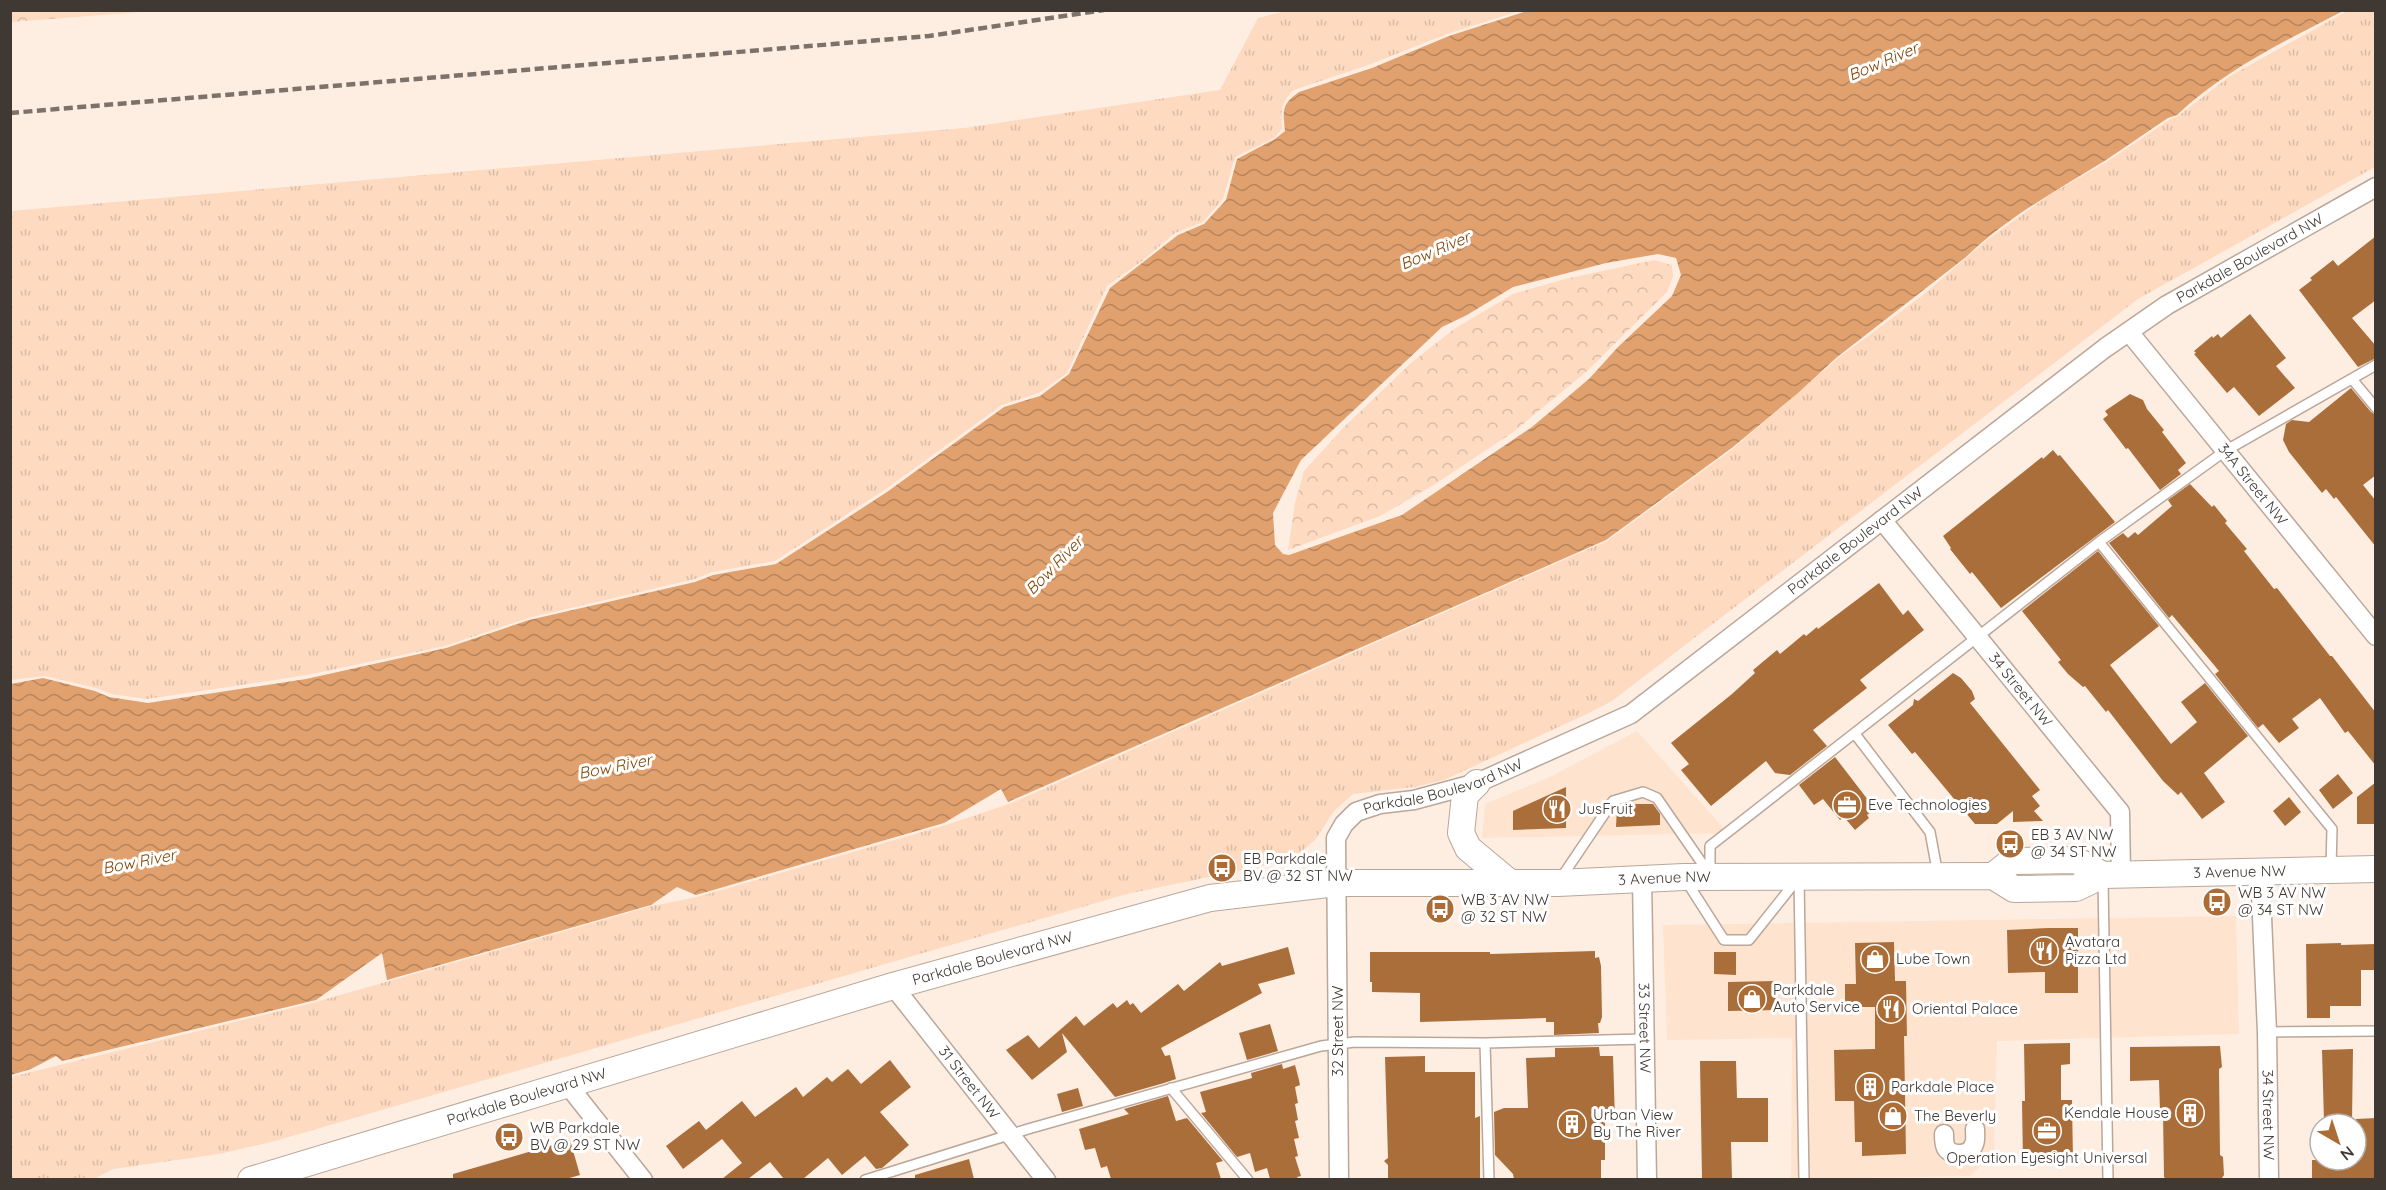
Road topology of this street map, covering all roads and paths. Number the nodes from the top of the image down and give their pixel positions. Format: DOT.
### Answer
graph roads {
  1 [pos="2376,187"];
  2 [pos="2129,332"];
  3 [pos="2376,365"];
  4 [pos="2352,379"];
  5 [pos="2376,408"];
  6 [pos="2225,451"];
  7 [pos="1882,520"];
  8 [pos="2099,542"];
  9 [pos="2376,636"];
  10 [pos="1977,639"];
  11 [pos="1855,734"];
  12 [pos="1477,783"];
  13 [pos="2376,869"];
  14 [pos="2331,870"];
  15 [pos="2260,871"];
  16 [pos="2112,875"];
  17 [pos="1799,876"];
  18 [pos="1684,877"];
  19 [pos="1710,877"];
  20 [pos="1642,878"];
  21 [pos="1939,878"];
  22 [pos="1510,883"];
  23 [pos="1558,883"];
  24 [pos="1336,884"];
  25 [pos="893,986"];
  26 [pos="2376,1031"];
  27 [pos="2267,1032"];
  28 [pos="1644,1039"];
  29 [pos="1338,1043"];
  30 [pos="1485,1043"];
  31 [pos="567,1084"];
  32 [pos="1171,1088"];
  33 [pos="1975,1129"];
  34 [pos="1944,1134"];
  35 [pos="1010,1135"];
  36 [pos="257,1178"];
  37 [pos="643,1179"];
  38 [pos="865,1179"];
  39 [pos="1046,1179"];
  40 [pos="1248,1179"];
  41 [pos="1339,1179"];
  42 [pos="1489,1179"];
  43 [pos="1647,1179"];
  44 [pos="1804,1179"];
  45 [pos="2108,1179"];
  46 [pos="2269,1179"];
  1 -- 2 [label="street, Parkdale Boulevard NW"];
  2 -- 6 [label="street, 34A Street NW"];
  2 -- 7 [label="street, Parkdale Boulevard NW"];
  3 -- 4 [label="lane"];
  4 -- 5 [label="lane"];
  4 -- 6 [label="lane"];
  6 -- 8 [label="lane"];
  6 -- 9 [label="street, 34A Street NW"];
  7 -- 10 [label="street, 34 Street NW"];
  7 -- 12 [label="street, Parkdale Boulevard NW"];
  8 -- 10 [label="lane"];
  8 -- 14 [label="lane"];
  10 -- 11 [label="lane"];
  10 -- 16 [label="street, 34 Street NW"];
  11 -- 19 [label="lane"];
  11 -- 21 [label="lane"];
  12 -- 22 [label="main road"];
  12 -- 24 [label="street, Parkdale Boulevard NW"];
  13 -- 14 [label="main road, 3 Avenue NW"];
  14 -- 15 [label="main road, 3 Avenue NW"];
  15 -- 16 [label="main road, 3 Avenue NW"];
  15 -- 27 [label="street, 34 Street NW"];
  16 -- 21 [label="main road, 3 Avenue NW"];
  16 -- 45 [label="lane"];
  17 -- 18 [label="lane"];
  17 -- 19 [label="main road, 3 Avenue NW"];
  17 -- 21 [label="main road, 3 Avenue NW"];
  17 -- 44 [label="lane"];
  18 -- 19 [label="main road, 3 Avenue NW"];
  18 -- 20 [label="main road, 3 Avenue NW"];
  19 -- 23 [label="lane"];
  20 -- 23 [label="main road, 3 Avenue NW"];
  20 -- 28 [label="street, 33 Street NW"];
  22 -- 23 [label="main road, 3 Avenue NW"];
  22 -- 24 [label="main road, 3 Avenue NW"];
  24 -- 25 [label="main road, Parkdale Boulevard NW"];
  24 -- 29 [label="street, 32 Street NW"];
  25 -- 31 [label="main road, Parkdale Boulevard NW"];
  25 -- 35 [label="street, 31 Street NW"];
  26 -- 27 [label="lane"];
  27 -- 46 [label="street, 34 Street NW"];
  28 -- 30 [label="lane"];
  28 -- 43 [label="street, 33 Street NW"];
  29 -- 30 [label="lane"];
  29 -- 32 [label="lane"];
  29 -- 41 [label="street, 32 Street NW"];
  30 -- 42 [label="lane"];
  31 -- 36 [label="main road, Parkdale Boulevard NW"];
  31 -- 37 [label="street"];
  32 -- 35 [label="lane"];
  32 -- 40 [label="lane"];
  33 -- 34 [label="street"];
  35 -- 38 [label="lane"];
  35 -- 39 [label="street, 31 Street NW"];
}
